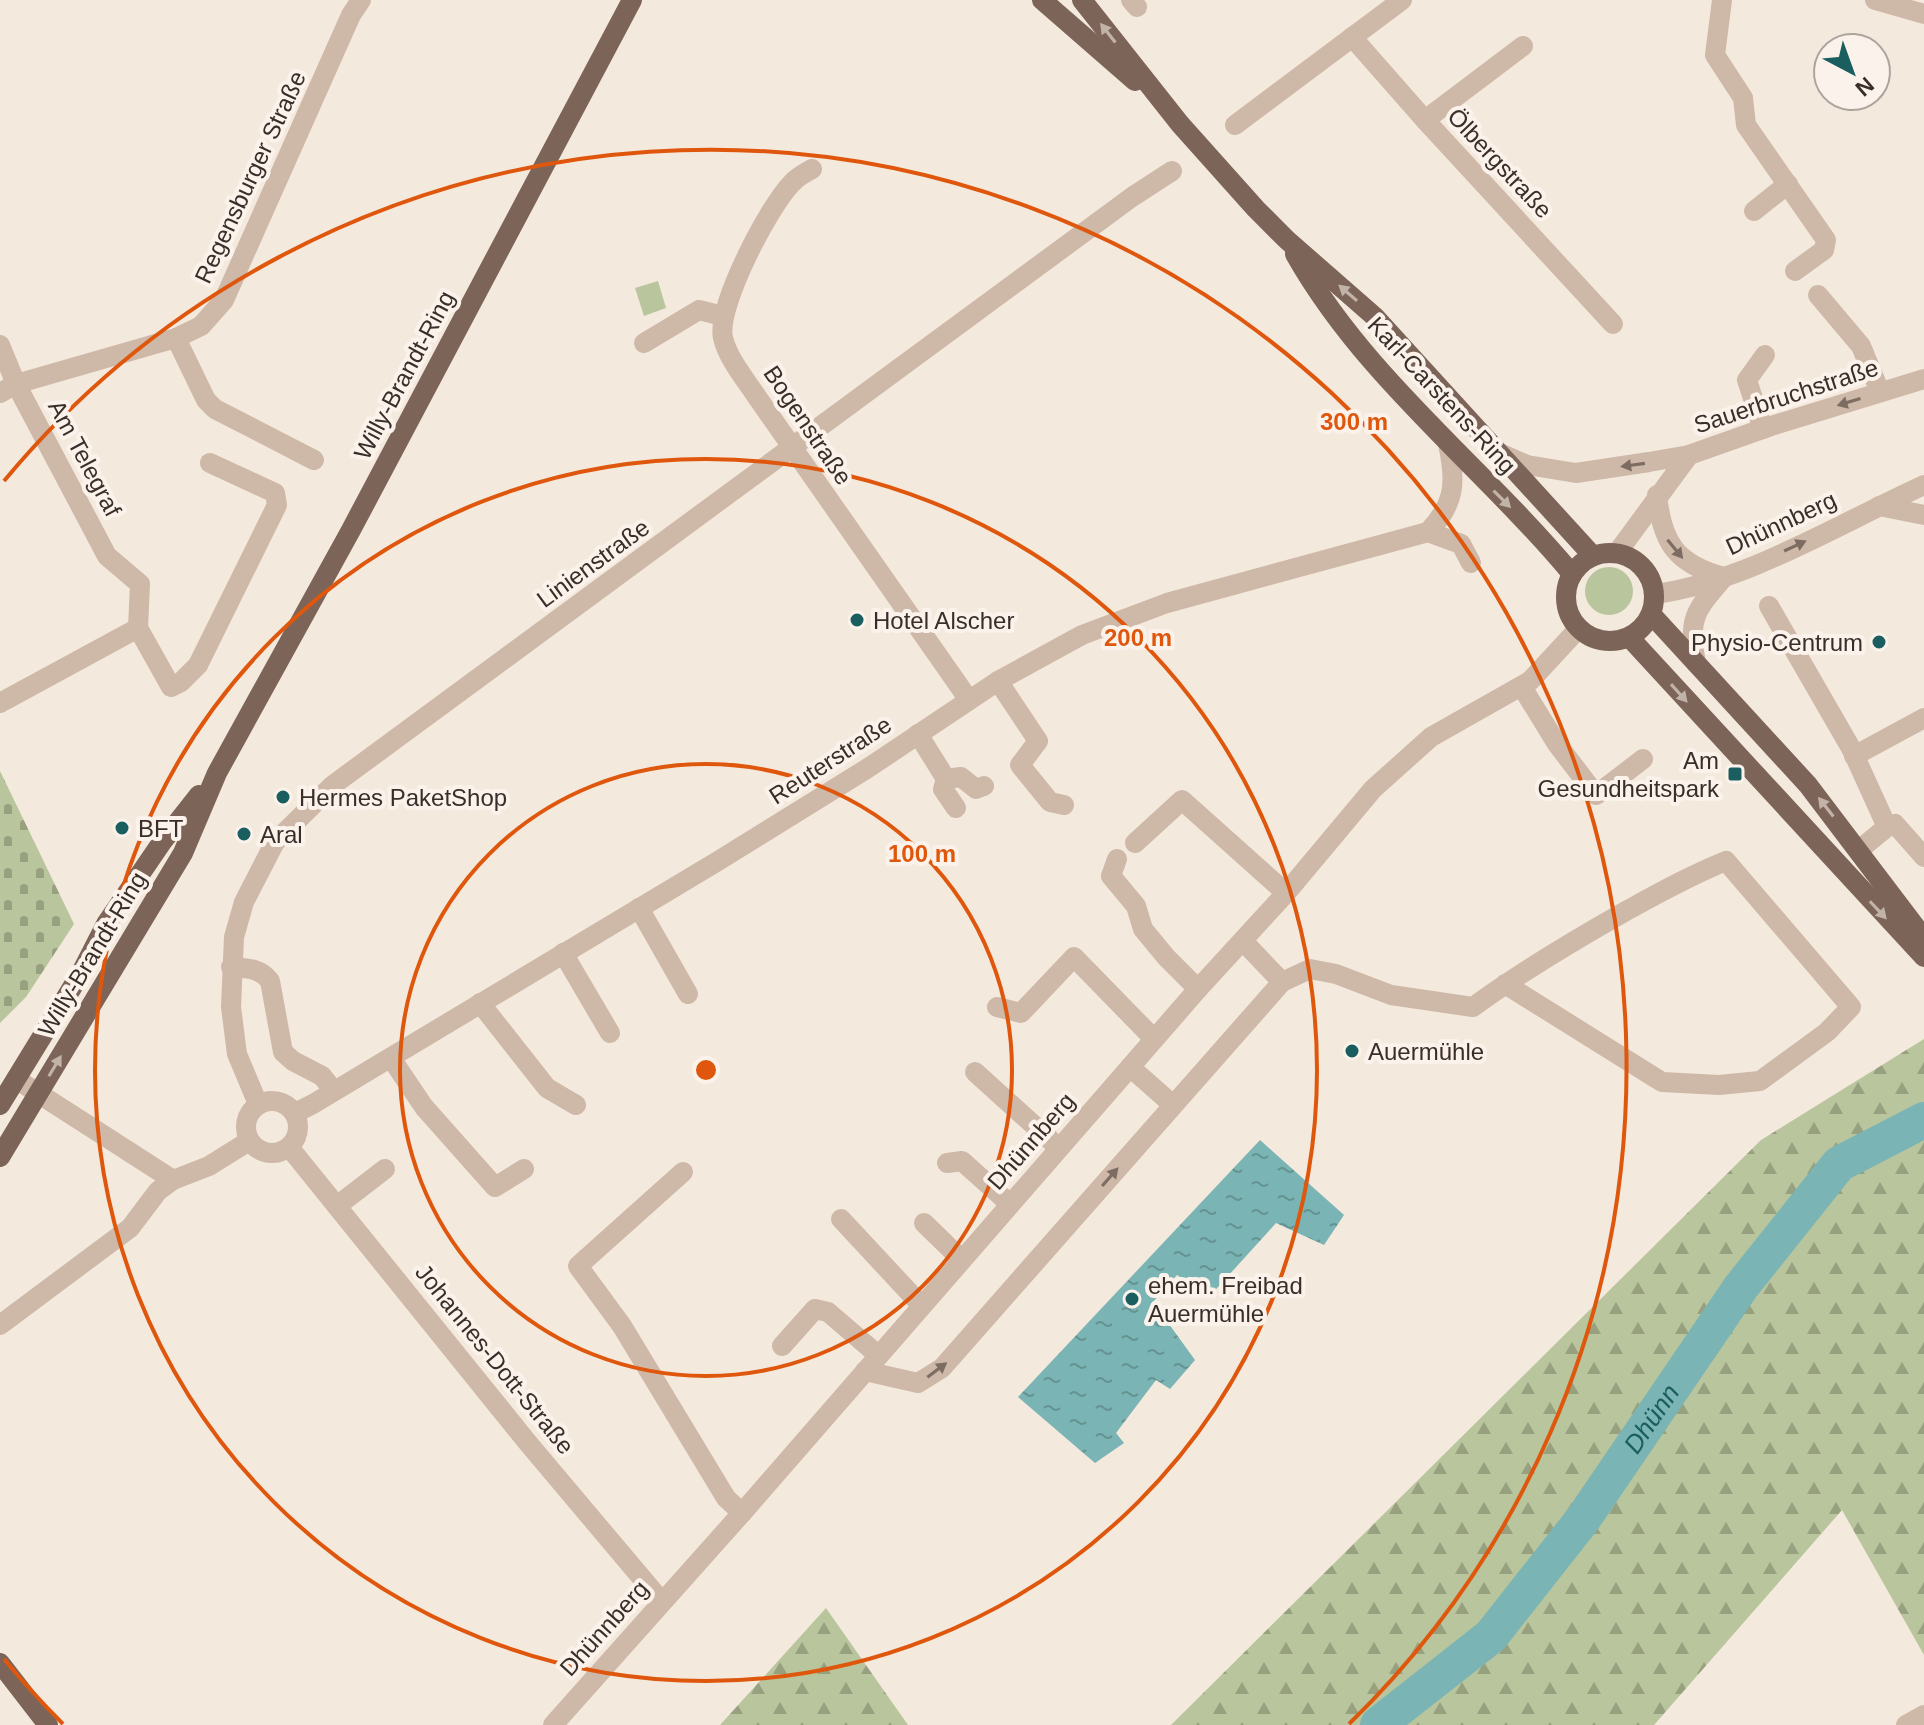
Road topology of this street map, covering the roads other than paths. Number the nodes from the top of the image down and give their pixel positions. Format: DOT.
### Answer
graph roads {
  1 [pos="361,0"];
  2 [pos="632,0"];
  3 [pos="1042,0"];
  4 [pos="1082,0"];
  5 [pos="1402,0"];
  6 [pos="1722,0"];
  7 [pos="1875,0"];
  8 [pos="1924,14"];
  9 [pos="1352,37"];
  10 [pos="1523,46"];
  11 [pos="1168,109"];
  12 [pos="1425,120"];
  13 [pos="1235,125"];
  14 [pos="812,169"];
  15 [pos="1172,171"];
  16 [pos="1788,184"];
  17 [pos="1754,211"];
  18 [pos="1287,240"];
  19 [pos="1795,271"];
  20 [pos="1818,295"];
  21 [pos="723,316"];
  22 [pos="1613,324"];
  23 [pos="176,338"];
  24 [pos="644,343"];
  25 [pos="0,345"];
  26 [pos="1765,355"];
  27 [pos="1924,379"];
  28 [pos="8,388"];
  29 [pos="1880,392"];
  30 [pos="1763,429"];
  31 [pos="1448,444"];
  32 [pos="792,448"];
  33 [pos="1497,452"];
  34 [pos="1689,455"];
  35 [pos="314,460"];
  36 [pos="210,463"];
  37 [pos="1924,485"];
  38 [pos="1657,495"];
  39 [pos="1879,506"];
  40 [pos="1924,515"];
  41 [pos="1428,532"];
  42 [pos="1617,553"];
  43 [pos="1593,556"];
  44 [pos="1471,563"];
  45 [pos="1572,574"];
  46 [pos="1724,577"];
  47 [pos="1653,604"];
  48 [pos="1769,606"];
  49 [pos="138,628"];
  50 [pos="1579,628"];
  51 [pos="1629,637"];
  52 [pos="1696,663"];
  53 [pos="998,681"];
  54 [pos="1522,687"];
  55 [pos="969,700"];
  56 [pos="0,703"];
  57 [pos="1924,718"];
  58 [pos="918,734"];
  59 [pos="1854,756"];
  60 [pos="1643,759"];
  61 [pos="217,773"];
  62 [pos="946,779"];
  63 [pos="984,786"];
  64 [pos="1064,805"];
  65 [pos="956,808"];
  66 [pos="1887,827"];
  67 [pos="1135,843"];
  68 [pos="1859,850"];
  69 [pos="1924,857"];
  70 [pos="1117,859"];
  71 [pos="1286,893"];
  72 [pos="639,908"];
  73 [pos="1924,938"];
  74 [pos="1243,941"];
  75 [pos="563,953"];
  76 [pos="1924,957"];
  77 [pos="231,967"];
  78 [pos="1282,982"];
  79 [pos="1505,984"];
  80 [pos="1198,989"];
  81 [pos="688,994"];
  82 [pos="480,1003"];
  83 [pos="997,1007"];
  84 [pos="610,1033"];
  85 [pos="1154,1039"];
  86 [pos="391,1058"];
  87 [pos="1130,1067"];
  88 [pos="975,1072"];
  89 [pos="16,1079"];
  90 [pos="334,1091"];
  91 [pos="39,1093"];
  92 [pos="258,1104"];
  93 [pos="0,1105"];
  94 [pos="576,1105"];
  95 [pos="1173,1105"];
  96 [pos="295,1113"];
  97 [pos="249,1141"];
  98 [pos="289,1147"];
  99 [pos="1059,1148"];
  100 [pos="0,1157"];
  101 [pos="947,1163"];
  102 [pos="385,1169"];
  103 [pos="524,1169"];
  104 [pos="683,1172"];
  105 [pos="173,1180"];
  106 [pos="1010,1204"];
  107 [pos="337,1206"];
  108 [pos="841,1219"];
  109 [pos="924,1223"];
  110 [pos="961,1259"];
  111 [pos="921,1305"];
  112 [pos="0,1325"];
  113 [pos="782,1346"];
  114 [pos="871,1363"];
  115 [pos="742,1513"];
  116 [pos="662,1602"];
  117 [pos="0,1663"];
  118 [pos="1924,1715"];
  119 [pos="48,1725"];
  120 [pos="553,1725"];
  121 [pos="1906,1725"];
  1 -- 23 [label="street, Regensburger Straße"];
  2 -- 61 [label="main road, Willy-Brandt-Ring"];
  3 -- 11 [label="main road, Karl-Carstens-Ring"];
  11 -- 4 [label="main road, Karl-Carstens-Ring, one-way"];
  5 -- 9 [label="street"];
  6 -- 16 [label="street"];
  7 -- 8 [label="street"];
  9 -- 12 [label="street, Ölbergstraße"];
  9 -- 13 [label="street"];
  10 -- 12 [label="street"];
  11 -- 18 [label="main road, Karl-Carstens-Ring"];
  12 -- 22 [label="street, Ölbergstraße"];
  14 -- 21 [label="street"];
  15 -- 32 [label="street, Linienstraße"];
  16 -- 17 [label="street"];
  16 -- 19 [label="street"];
  18 -- 31 [label="main road, Karl-Carstens-Ring"];
  33 -- 18 [label="main road, Karl-Carstens-Ring, one-way"];
  20 -- 29 [label="street"];
  21 -- 24 [label="street"];
  21 -- 32 [label="street, Bogenstraße"];
  23 -- 28 [label="street, Regensburger Straße"];
  23 -- 35 [label="street"];
  25 -- 28 [label="street, Am Telegraf"];
  26 -- 30 [label="street"];
  27 -- 29 [label="street, Sauerbruchstraße"];
  28 -- 49 [label="street, Am Telegraf"];
  29 -- 30 [label="street, Sauerbruchstraße, one-way"];
  30 -- 34 [label="street, Sauerbruchstraße"];
  31 -- 41 [label="street"];
  31 -- 45 [label="main road, Karl-Carstens-Ring, one-way"];
  32 -- 55 [label="street, Bogenstraße"];
  32 -- 77 [label="street, Linienstraße"];
  34 -- 33 [label="street, one-way"];
  33 -- 43 [label="main road, Karl-Carstens-Ring"];
  34 -- 38 [label="street, Sauerbruchstraße"];
  36 -- 49 [label="street"];
  37 -- 39 [label="street, Dhünnberg"];
  38 -- 42 [label="street, Sauerbruchstraße"];
  38 -- 46 [label="street, one-way"];
  39 -- 40 [label="street"];
  46 -- 39 [label="street, Dhünnberg, one-way"];
  41 -- 44 [label="street"];
  41 -- 53 [label="street, Reuterstraße"];
  42 -- 43 [label="main road"];
  42 -- 47 [label="main road"];
  43 -- 45 [label="main road"];
  45 -- 50 [label="main road"];
  46 -- 47 [label="street, Dhünnberg"];
  46 -- 52 [label="street"];
  47 -- 51 [label="main road"];
  47 -- 52 [label="main road"];
  48 -- 59 [label="street"];
  49 -- 56 [label="street"];
  50 -- 51 [label="main road"];
  50 -- 54 [label="street, Dhünnberg"];
  51 -- 76 [label="main road, one-way"];
  68 -- 52 [label="main road, one-way"];
  53 -- 55 [label="street, Reuterstraße"];
  53 -- 64 [label="street"];
  54 -- 60 [label="street"];
  54 -- 71 [label="street, Dhünnberg"];
  55 -- 58 [label="street, Reuterstraße"];
  57 -- 59 [label="street"];
  58 -- 62 [label="street"];
  58 -- 72 [label="street, Reuterstraße"];
  59 -- 66 [label="street"];
  61 -- 89 [label="main road, Willy-Brandt-Ring"];
  91 -- 61 [label="main road, Willy-Brandt-Ring, one-way"];
  62 -- 63 [label="street"];
  62 -- 65 [label="street"];
  66 -- 68 [label="street"];
  66 -- 69 [label="street"];
  67 -- 71 [label="street"];
  68 -- 73 [label="main road"];
  70 -- 80 [label="street"];
  71 -- 74 [label="street, Dhünnberg"];
  72 -- 75 [label="street, Reuterstraße"];
  72 -- 81 [label="street"];
  74 -- 78 [label="street"];
  74 -- 80 [label="street, Dhünnberg"];
  75 -- 82 [label="street, Reuterstraße"];
  75 -- 84 [label="street"];
  77 -- 90 [label="street"];
  77 -- 92 [label="street, Linienstraße"];
  78 -- 79 [label="street"];
  78 -- 95 [label="street"];
  79 -- 79 [label="street"];
  80 -- 85 [label="street, Dhünnberg"];
  82 -- 86 [label="street, Reuterstraße"];
  82 -- 94 [label="street"];
  83 -- 85 [label="street"];
  85 -- 87 [label="street, Dhünnberg"];
  86 -- 90 [label="street, Reuterstraße"];
  86 -- 103 [label="street"];
  87 -- 95 [label="street"];
  87 -- 99 [label="street, Dhünnberg"];
  88 -- 99 [label="street"];
  89 -- 91 [label="street"];
  89 -- 93 [label="main road, Willy-Brandt-Ring"];
  90 -- 96 [label="street, Reuterstraße"];
  91 -- 100 [label="main road, Willy-Brandt-Ring"];
  91 -- 105 [label="street"];
  92 -- 96 [label="street"];
  92 -- 97 [label="street"];
  114 -- 95 [label="street, one-way"];
  96 -- 98 [label="street"];
  97 -- 98 [label="street"];
  97 -- 105 [label="street"];
  98 -- 107 [label="street, Johannes-Dott-Straße"];
  99 -- 106 [label="street, Dhünnberg"];
  101 -- 106 [label="street"];
  102 -- 107 [label="street"];
  104 -- 115 [label="street"];
  105 -- 112 [label="street"];
  106 -- 110 [label="street, Dhünnberg"];
  107 -- 116 [label="street, Johannes-Dott-Straße"];
  108 -- 111 [label="street"];
  109 -- 110 [label="street"];
  110 -- 111 [label="street, Dhünnberg"];
  111 -- 114 [label="street, Dhünnberg"];
  113 -- 114 [label="street"];
  114 -- 115 [label="street, Dhünnberg"];
  115 -- 116 [label="street, Dhünnberg"];
  116 -- 120 [label="street, Dhünnberg"];
  117 -- 119 [label="main road"];
  118 -- 121 [label="street"];
}
